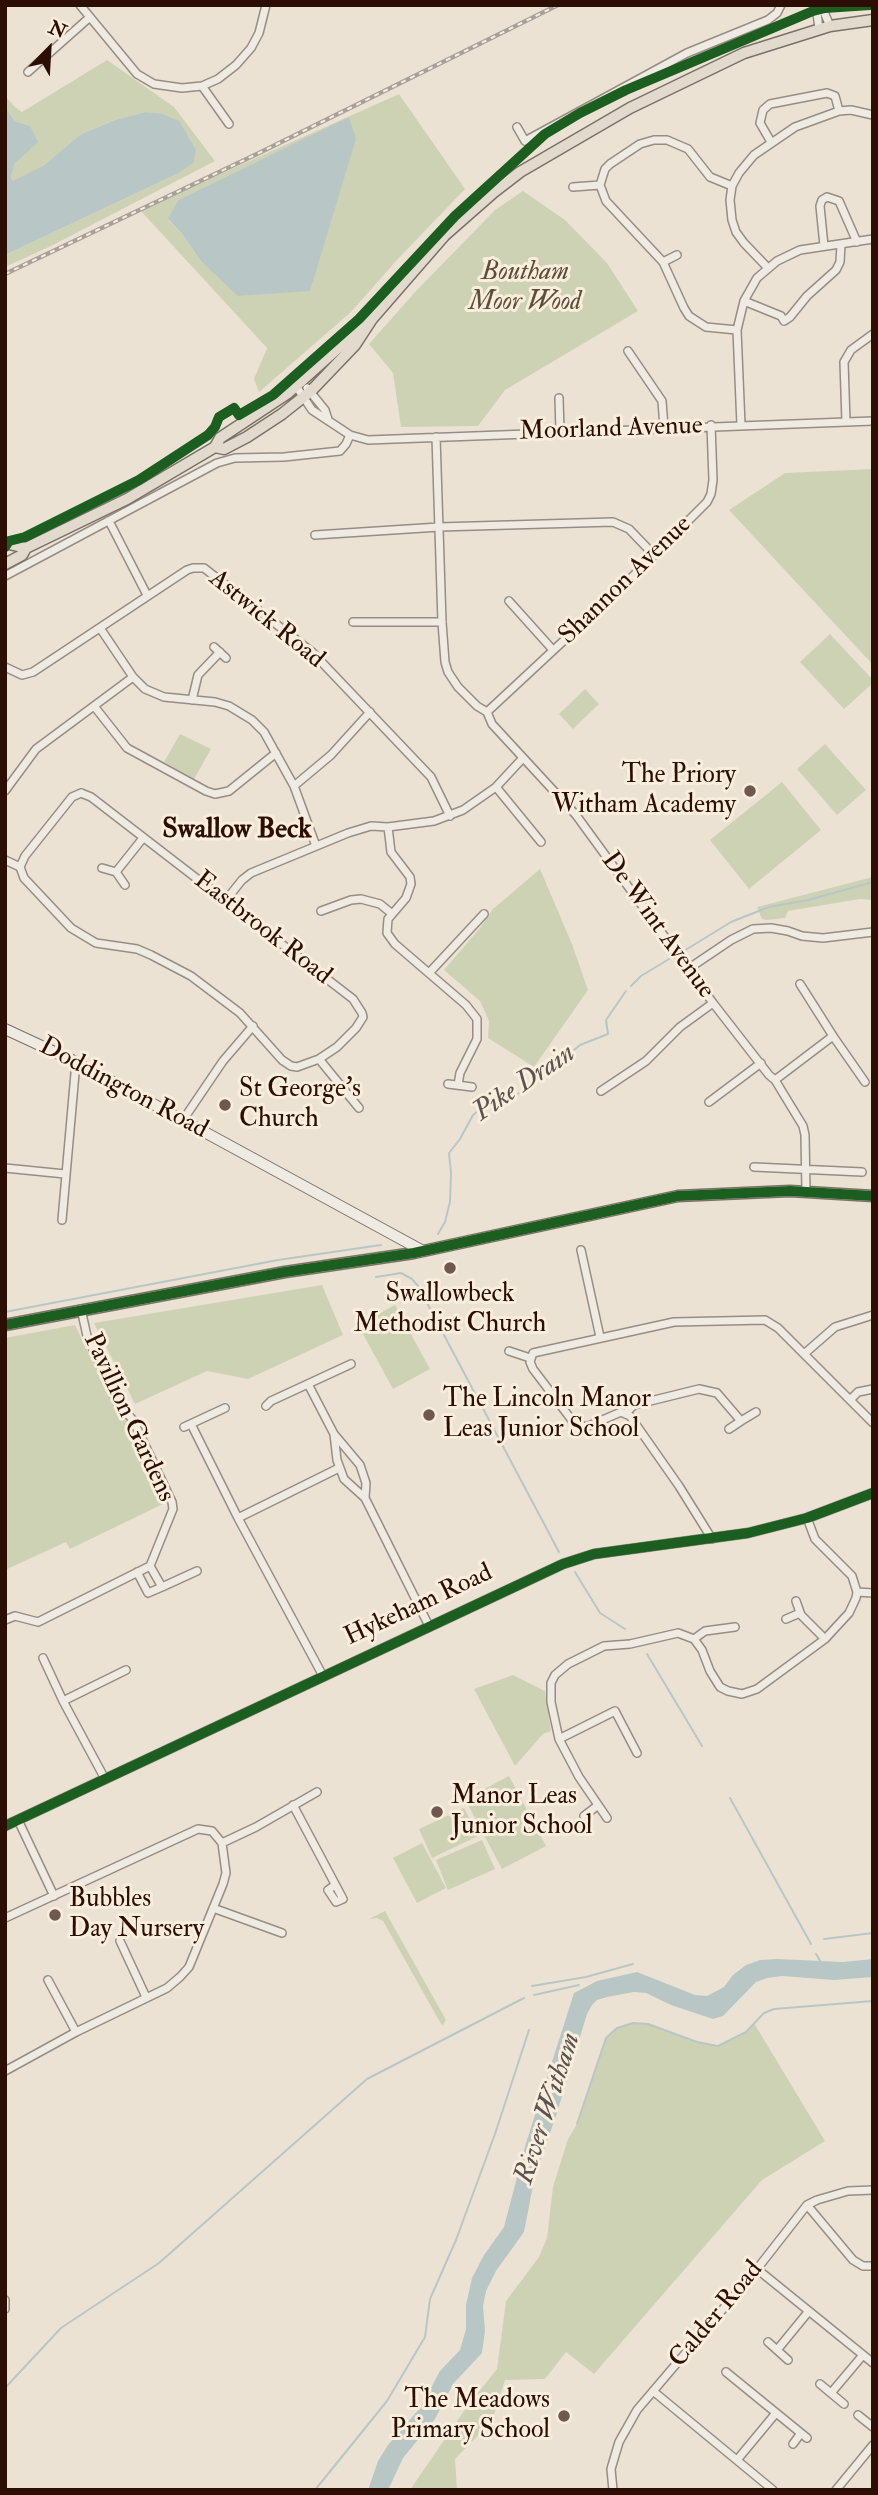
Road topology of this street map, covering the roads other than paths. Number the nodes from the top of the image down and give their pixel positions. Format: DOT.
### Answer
graph roads {
  1 [pos="80,5"];
  2 [pos="267,5"];
  3 [pos="781,5"];
  4 [pos="818,5"];
  5 [pos="90,17"];
  6 [pos="873,20"];
  7 [pos="824,28"];
  8 [pos="28,72"];
  9 [pos="202,86"];
  10 [pos="839,111"];
  11 [pos="873,115"];
  12 [pos="229,124"];
  13 [pos="517,127"];
  14 [pos="771,142"];
  15 [pos="600,186"];
  16 [pos="732,186"];
  17 [pos="573,187"];
  18 [pos="873,239"];
  19 [pos="857,242"];
  20 [pos="841,245"];
  21 [pos="824,246"];
  22 [pos="677,255"];
  23 [pos="663,262"];
  24 [pos="768,268"];
  25 [pos="744,300"];
  26 [pos="372,319"];
  27 [pos="737,330"];
  28 [pos="873,334"];
  29 [pos="628,351"];
  30 [pos="298,384"];
  31 [pos="307,395"];
  32 [pos="559,398"];
  33 [pos="282,414"];
  34 [pos="873,421"];
  35 [pos="846,422"];
  36 [pos="240,423"];
  37 [pos="711,425"];
  38 [pos="741,425"];
  39 [pos="664,428"];
  40 [pos="560,432"];
  41 [pos="350,435"];
  42 [pos="436,437"];
  43 [pos="215,447"];
  44 [pos="109,521"];
  45 [pos="439,527"];
  46 [pos="315,535"];
  47 [pos="5,543"];
  48 [pos="26,548"];
  49 [pos="654,555"];
  50 [pos="5,556"];
  51 [pos="5,564"];
  52 [pos="5,576"];
  53 [pos="147,595"];
  54 [pos="509,601"];
  55 [pos="353,622"];
  56 [pos="442,622"];
  57 [pos="100,628"];
  58 [pos="553,650"];
  59 [pos="220,652"];
  60 [pos="5,667"];
  61 [pos="133,677"];
  62 [pos="192,699"];
  63 [pos="94,706"];
  64 [pos="370,712"];
  65 [pos="488,712"];
  66 [pos="276,753"];
  67 [pos="522,759"];
  68 [pos="294,786"];
  69 [pos="496,787"];
  70 [pos="6,788"];
  71 [pos="450,816"];
  72 [pos="388,827"];
  73 [pos="143,838"];
  74 [pos="541,842"];
  75 [pos="316,846"];
  76 [pos="5,860"];
  77 [pos="20,867"];
  78 [pos="102,868"];
  79 [pos="116,872"];
  80 [pos="125,885"];
  81 [pos="226,900"];
  82 [pos="321,911"];
  83 [pos="391,913"];
  84 [pos="484,914"];
  85 [pos="873,932"];
  86 [pos="686,966"];
  87 [pos="429,973"];
  88 [pos="800,984"];
  89 [pos="713,1003"];
  90 [pos="253,1026"];
  91 [pos="5,1029"];
  92 [pos="833,1037"];
  93 [pos="319,1059"];
  94 [pos="76,1062"];
  95 [pos="761,1063"];
  96 [pos="775,1080"];
  97 [pos="865,1082"];
  98 [pos="448,1084"];
  99 [pos="458,1085"];
  100 [pos="472,1087"];
  101 [pos="601,1091"];
  102 [pos="709,1102"];
  103 [pos="359,1108"];
  104 [pos="183,1120"];
  105 [pos="754,1167"];
  106 [pos="5,1168"];
  107 [pos="805,1170"];
  108 [pos="862,1172"];
  109 [pos="65,1174"];
  110 [pos="806,1192"];
  111 [pos="873,1196"];
  112 [pos="62,1220"];
  113 [pos="387,1232"];
  114 [pos="581,1250"];
  115 [pos="423,1251"];
  116 [pos="382,1259"];
  117 [pos="81,1309"];
  118 [pos="873,1315"];
  119 [pos="5,1325"];
  120 [pos="600,1337"];
  121 [pos="509,1350"];
  122 [pos="804,1354"];
  123 [pos="530,1358"];
  124 [pos="351,1364"];
  125 [pos="308,1384"];
  126 [pos="873,1389"];
  127 [pos="850,1400"];
  128 [pos="266,1406"];
  129 [pos="225,1408"];
  130 [pos="756,1412"];
  131 [pos="626,1413"];
  132 [pos="741,1422"];
  133 [pos="873,1423"];
  134 [pos="729,1429"];
  135 [pos="334,1434"];
  136 [pos="339,1468"];
  137 [pos="873,1493"];
  138 [pos="365,1498"];
  139 [pos="238,1518"];
  140 [pos="807,1518"];
  141 [pos="712,1539"];
  142 [pos="150,1566"];
  143 [pos="197,1571"];
  144 [pos="137,1572"];
  145 [pos="162,1587"];
  146 [pos="858,1592"];
  147 [pos="873,1593"];
  148 [pos="796,1601"];
  149 [pos="800,1613"];
  150 [pos="786,1619"];
  151 [pos="5,1620"];
  152 [pos="429,1626"];
  153 [pos="735,1627"];
  154 [pos="694,1639"];
  155 [pos="825,1639"];
  156 [pos="43,1658"];
  157 [pos="126,1670"];
  158 [pos="323,1676"];
  159 [pos="63,1701"];
  160 [pos="559,1739"];
  161 [pos="637,1753"];
  162 [pos="105,1779"];
  163 [pos="317,1792"];
  164 [pos="293,1805"];
  165 [pos="597,1806"];
  166 [pos="584,1816"];
  167 [pos="607,1818"];
  168 [pos="18,1820"];
  169 [pos="5,1826"];
  170 [pos="222,1843"];
  171 [pos="335,1885"];
  172 [pos="54,1896"];
  173 [pos="213,1908"];
  174 [pos="5,1918"];
  175 [pos="282,1933"];
  176 [pos="120,1941"];
  177 [pos="48,1980"];
  178 [pos="146,1997"];
  179 [pos="76,2032"];
  180 [pos="5,2071"];
  181 [pos="873,2190"];
  182 [pos="807,2205"];
  183 [pos="873,2266"];
  184 [pos="757,2269"];
  185 [pos="5,2300"];
  186 [pos="5,2309"];
  187 [pos="809,2311"];
  188 [pos="768,2342"];
  189 [pos="777,2350"];
  190 [pos="863,2355"];
  191 [pos="788,2360"];
  192 [pos="873,2363"];
  193 [pos="726,2372"];
  194 [pos="820,2384"];
  195 [pos="653,2391"];
  196 [pos="831,2393"];
  197 [pos="844,2404"];
  198 [pos="776,2413"];
  199 [pos="858,2415"];
  200 [pos="873,2427"];
  201 [pos="793,2444"];
  202 [pos="873,2445"];
  203 [pos="737,2460"];
  204 [pos="612,2490"];
  205 [pos="773,2490"];
  206 [pos="836,2490"];
  1 -- 5 [label="street"];
  2 -- 9 [label="street"];
  3 -- 13 [label="street"];
  4 -- 7 [label="street"];
  5 -- 8 [label="street"];
  5 -- 9 [label="street"];
  6 -- 7 [label="main road"];
  7 -- 26 [label="main road"];
  9 -- 12 [label="street"];
  10 -- 11 [label="street"];
  10 -- 14 [label="street"];
  10 -- 14 [label="street"];
  14 -- 16 [label="street"];
  15 -- 16 [label="street"];
  15 -- 17 [label="street"];
  15 -- 23 [label="street"];
  16 -- 24 [label="street"];
  18 -- 19 [label="street"];
  19 -- 20 [label="street"];
  19 -- 21 [label="street"];
  20 -- 21 [label="street"];
  20 -- 25 [label="street"];
  21 -- 24 [label="street"];
  22 -- 23 [label="street"];
  23 -- 27 [label="street"];
  24 -- 25 [label="street"];
  25 -- 27 [label="street"];
  26 -- 30 [label="main road"];
  26 -- 31 [label="main road"];
  27 -- 38 [label="street"];
  28 -- 35 [label="street"];
  29 -- 39 [label="street"];
  30 -- 31 [label="street"];
  30 -- 36 [label="main road"];
  31 -- 33 [label="main road"];
  31 -- 41 [label="street"];
  32 -- 40 [label="street"];
  33 -- 36 [label="main road"];
  33 -- 43 [label="main road"];
  34 -- 35 [label="street, Moorland Avenue"];
  35 -- 38 [label="street, Moorland Avenue"];
  36 -- 43 [label="main road"];
  37 -- 38 [label="street, Moorland Avenue"];
  37 -- 39 [label="street, Moorland Avenue"];
  37 -- 49 [label="street, Shannon Avenue"];
  39 -- 40 [label="street, Moorland Avenue"];
  40 -- 42 [label="street, Moorland Avenue"];
  41 -- 42 [label="street, Moorland Avenue"];
  41 -- 44 [label="street"];
  42 -- 45 [label="street, De Wint Avenue"];
  43 -- 48 [label="main road"];
  44 -- 52 [label="street"];
  44 -- 53 [label="street"];
  45 -- 46 [label="street"];
  45 -- 49 [label="street"];
  45 -- 56 [label="street, De Wint Avenue"];
  47 -- 48 [label="main road"];
  48 -- 50 [label="main road"];
  48 -- 51 [label="main road"];
  49 -- 58 [label="street, Shannon Avenue"];
  53 -- 57 [label="street, Astwick Road"];
  53 -- 64 [label="street, Astwick Road"];
  54 -- 58 [label="street"];
  55 -- 56 [label="street"];
  56 -- 65 [label="street, De Wint Avenue"];
  57 -- 60 [label="street, Astwick Road"];
  57 -- 61 [label="street"];
  58 -- 65 [label="street, Shannon Avenue"];
  59 -- 62 [label="street"];
  61 -- 62 [label="street"];
  61 -- 63 [label="street"];
  62 -- 66 [label="street"];
  63 -- 66 [label="street"];
  63 -- 70 [label="street"];
  64 -- 68 [label="street"];
  64 -- 71 [label="street, Astwick Road"];
  65 -- 67 [label="street, De Wint Avenue"];
  66 -- 68 [label="street"];
  67 -- 69 [label="street"];
  67 -- 86 [label="street, De Wint Avenue"];
  68 -- 75 [label="street"];
  69 -- 71 [label="street"];
  69 -- 74 [label="street"];
  71 -- 72 [label="street"];
  72 -- 75 [label="street"];
  72 -- 83 [label="street"];
  73 -- 77 [label="street, Eastbrook Road"];
  73 -- 79 [label="street"];
  73 -- 81 [label="street, Eastbrook Road"];
  75 -- 81 [label="street"];
  76 -- 77 [label="street, Eastbrook Road"];
  77 -- 90 [label="street, Eastbrook Road"];
  78 -- 79 [label="street"];
  79 -- 80 [label="street"];
  81 -- 93 [label="street, Eastbrook Road"];
  82 -- 83 [label="street"];
  83 -- 87 [label="street"];
  84 -- 87 [label="street"];
  85 -- 86 [label="street"];
  86 -- 89 [label="street, De Wint Avenue"];
  87 -- 99 [label="street"];
  88 -- 92 [label="street"];
  89 -- 95 [label="street, De Wint Avenue"];
  89 -- 101 [label="street"];
  90 -- 93 [label="street, Eastbrook Road"];
  90 -- 104 [label="street"];
  91 -- 94 [label="main road, Doddington Road"];
  92 -- 96 [label="street"];
  92 -- 97 [label="street"];
  93 -- 103 [label="street"];
  94 -- 104 [label="main road, Doddington Road"];
  94 -- 109 [label="street"];
  95 -- 96 [label="street, De Wint Avenue"];
  95 -- 102 [label="street"];
  96 -- 107 [label="street, De Wint Avenue"];
  98 -- 99 [label="street"];
  99 -- 100 [label="street"];
  104 -- 113 [label="main road, Doddington Road"];
  105 -- 107 [label="street"];
  106 -- 109 [label="street"];
  107 -- 108 [label="street"];
  107 -- 110 [label="street, De Wint Avenue"];
  109 -- 112 [label="street"];
  110 -- 111 [label="main road"];
  110 -- 115 [label="main road"];
  113 -- 115 [label="main road, Doddington Road"];
  113 -- 116 [label="main road"];
  114 -- 120 [label="street"];
  115 -- 116 [label="main road"];
  116 -- 117 [label="main road"];
  117 -- 119 [label="main road"];
  117 -- 142 [label="street, Pavillion Gardens"];
  118 -- 122 [label="street"];
  120 -- 122 [label="street"];
  120 -- 123 [label="street"];
  121 -- 123 [label="street"];
  122 -- 127 [label="street"];
  123 -- 131 [label="street"];
  124 -- 125 [label="street"];
  125 -- 128 [label="street"];
  125 -- 135 [label="street"];
  126 -- 127 [label="street"];
  127 -- 133 [label="street"];
  129 -- 139 [label="street"];
  130 -- 132 [label="street"];
  131 -- 132 [label="street"];
  131 -- 141 [label="street"];
  132 -- 134 [label="street"];
  135 -- 136 [label="street"];
  135 -- 138 [label="street"];
  136 -- 138 [label="street"];
  136 -- 139 [label="street"];
  137 -- 140 [label="street, Hykeham Road"];
  138 -- 152 [label="street"];
  139 -- 158 [label="street"];
  140 -- 141 [label="street, Hykeham Road"];
  140 -- 146 [label="street"];
  141 -- 152 [label="street, Hykeham Road"];
  142 -- 144 [label="street"];
  142 -- 145 [label="street"];
  143 -- 145 [label="street"];
  144 -- 145 [label="street"];
  144 -- 151 [label="street"];
  146 -- 147 [label="street"];
  146 -- 155 [label="street"];
  148 -- 149 [label="street"];
  149 -- 150 [label="street"];
  149 -- 155 [label="street"];
  152 -- 158 [label="street, Hykeham Road"];
  153 -- 154 [label="street"];
  154 -- 155 [label="street"];
  154 -- 160 [label="street"];
  156 -- 159 [label="street"];
  157 -- 159 [label="street"];
  158 -- 162 [label="street, Hykeham Road"];
  159 -- 162 [label="street"];
  160 -- 161 [label="street"];
  160 -- 165 [label="street"];
  162 -- 168 [label="street, Hykeham Road"];
  163 -- 164 [label="street"];
  164 -- 170 [label="street"];
  164 -- 171 [label="street"];
  165 -- 166 [label="street"];
  165 -- 167 [label="street"];
  168 -- 169 [label="street, Hykeham Road"];
  168 -- 172 [label="street"];
  170 -- 172 [label="street"];
  170 -- 173 [label="street"];
  172 -- 174 [label="street"];
  173 -- 175 [label="street"];
  173 -- 178 [label="street"];
  176 -- 178 [label="street"];
  177 -- 179 [label="street"];
  178 -- 179 [label="street"];
  179 -- 180 [label="street"];
  181 -- 182 [label="street"];
  182 -- 183 [label="street"];
  182 -- 184 [label="street, Calder Road"];
  184 -- 187 [label="street"];
  184 -- 195 [label="street, Calder Road"];
  185 -- 186 [label="street"];
  187 -- 189 [label="street"];
  187 -- 190 [label="street"];
  188 -- 189 [label="street"];
  189 -- 191 [label="street"];
  190 -- 192 [label="street"];
  190 -- 196 [label="street"];
  193 -- 198 [label="street"];
  194 -- 196 [label="street"];
  195 -- 203 [label="street"];
  195 -- 204 [label="street, Calder Road"];
  196 -- 197 [label="street"];
  198 -- 201 [label="street"];
  198 -- 203 [label="street"];
  199 -- 200 [label="street"];
  202 -- 206 [label="street"];
  203 -- 205 [label="street"];
}
